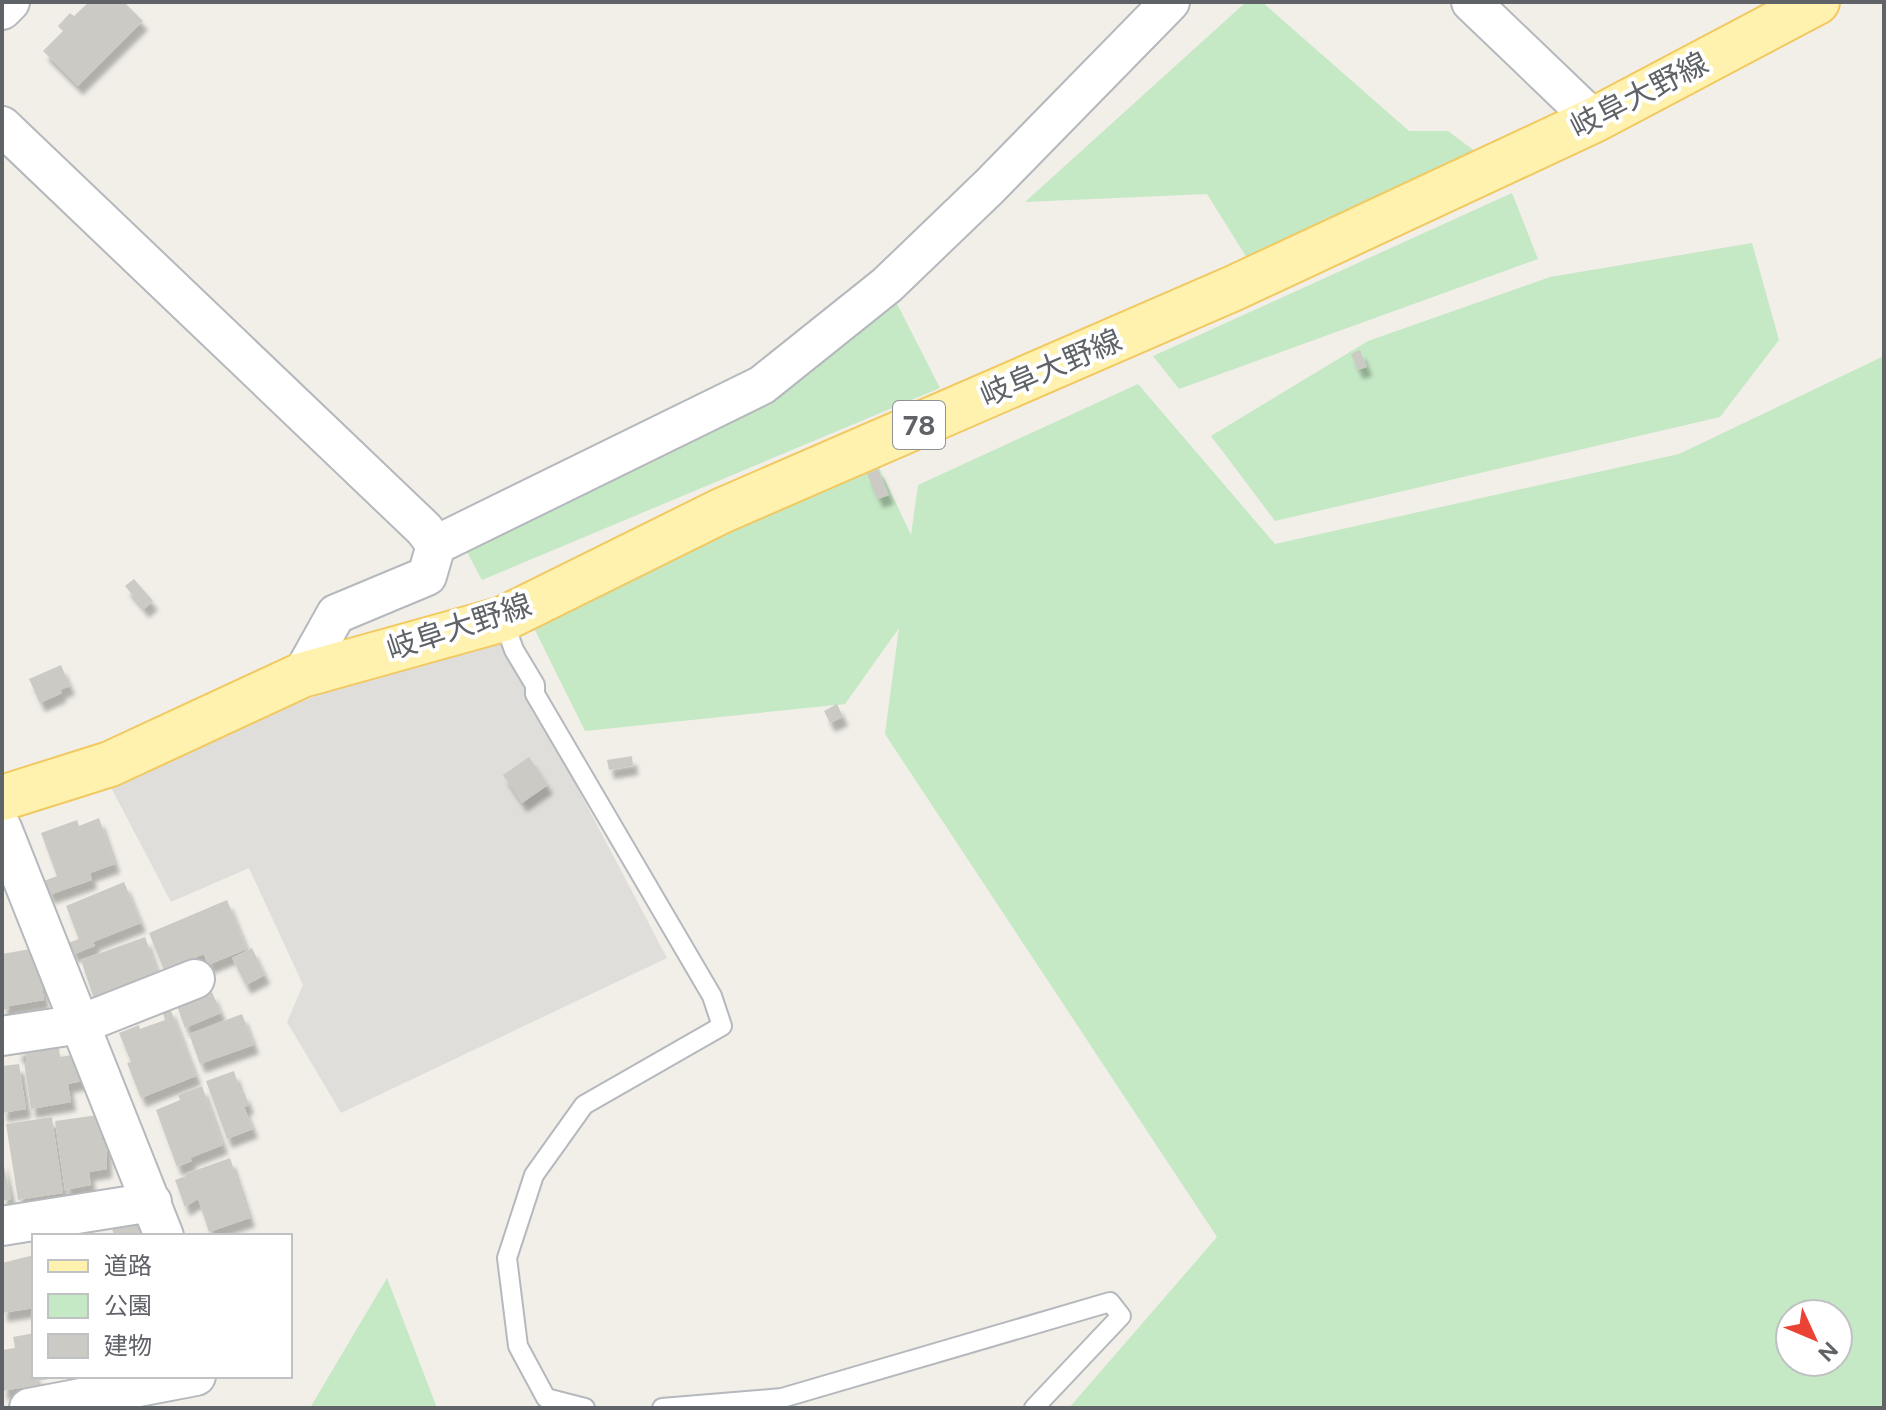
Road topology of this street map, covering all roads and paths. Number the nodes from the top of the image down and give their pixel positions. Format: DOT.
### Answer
graph roads {
  1 [pos="10,2"];
  2 [pos="1170,2"];
  3 [pos="1471,2"];
  4 [pos="1817,2"];
  5 [pos="2,10"];
  6 [pos="1594,120"];
  7 [pos="2,126"];
  8 [pos="436,545"];
  9 [pos="503,619"];
  10 [pos="302,675"];
  11 [pos="2,798"];
  12 [pos="2,828"];
  13 [pos="195,979"];
  14 [pos="81,1024"];
  15 [pos="2,1036"];
  16 [pos="158,1219"];
  17 [pos="2,1226"];
  18 [pos="186,1378"];
  19 [pos="210,1378"];
  20 [pos="29,1408"];
  21 [pos="200,1408"];
  22 [pos="585,1408"];
  23 [pos="662,1408"];
  24 [pos="1034,1408"];
  1 -- 5 [label="street"];
  2 -- 8 [label="street"];
  3 -- 6 [label="street"];
  4 -- 6 [label="main road, 岐阜大野線 / 78"];
  6 -- 9 [label="main road, 岐阜大野線 / 78"];
  7 -- 8 [label="street"];
  8 -- 10 [label="street"];
  9 -- 10 [label="main road, 岐阜大野線 / 78"];
  9 -- 22 [label="lane"];
  10 -- 11 [label="main road, 岐阜大野線 / 78"];
  12 -- 14 [label="street"];
  13 -- 14 [label="street"];
  14 -- 15 [label="street"];
  14 -- 16 [label="street"];
  16 -- 17 [label="street"];
  18 -- 20 [label="street"];
  19 -- 21 [label="street"];
  23 -- 24 [label="lane"];
}
